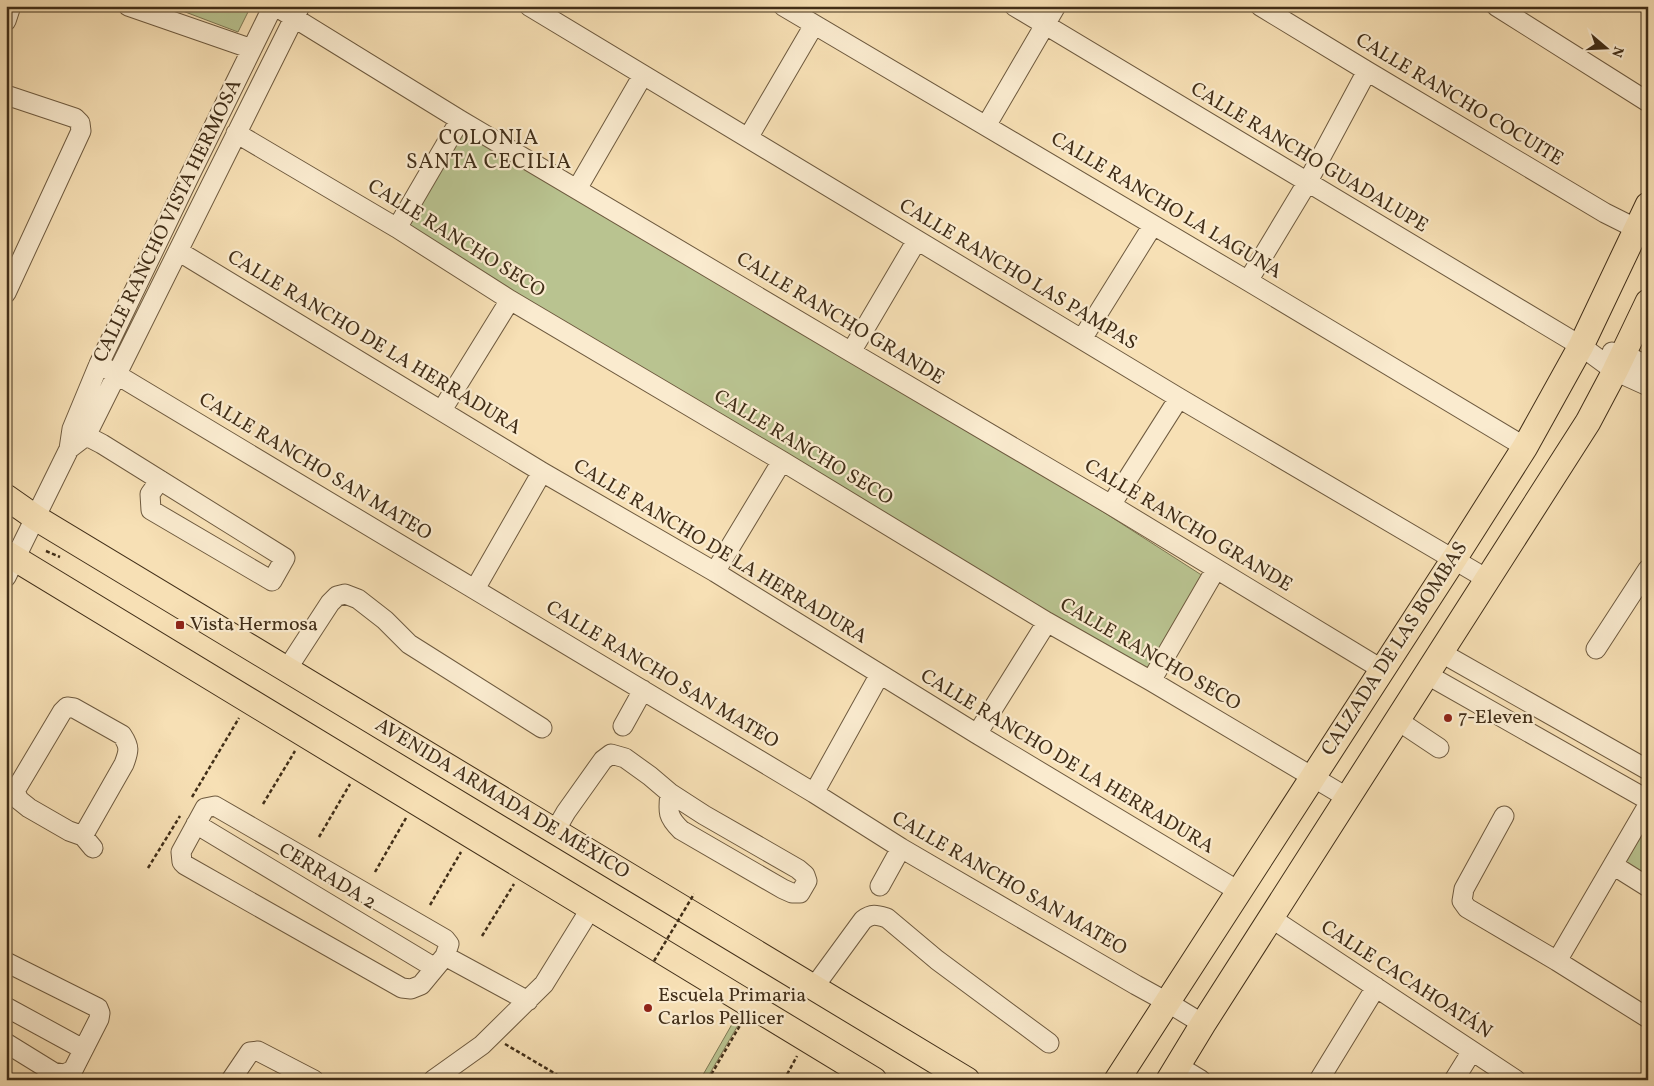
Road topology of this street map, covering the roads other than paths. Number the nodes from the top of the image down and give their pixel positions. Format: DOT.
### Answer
graph roads {
  1 [pos="11,6"];
  2 [pos="128,6"];
  3 [pos="274,6"];
  4 [pos="529,6"];
  5 [pos="783,6"];
  6 [pos="1014,6"];
  7 [pos="1056,6"];
  8 [pos="1260,6"];
  9 [pos="1496,6"];
  10 [pos="163,12"];
  11 [pos="297,12"];
  12 [pos="6,21"];
  13 [pos="814,25"];
  14 [pos="1045,25"];
  15 [pos="252,49"];
  16 [pos="1367,71"];
  17 [pos="643,75"];
  18 [pos="6,95"];
  19 [pos="1648,102"];
  20 [pos="460,120"];
  21 [pos="986,126"];
  22 [pos="236,133"];
  23 [pos="748,138"];
  24 [pos="188,179"];
  25 [pos="1307,183"];
  26 [pos="577,189"];
  27 [pos="208,190"];
  28 [pos="1648,205"];
  29 [pos="1153,225"];
  30 [pos="397,228"];
  31 [pos="1637,229"];
  32 [pos="916,240"];
  33 [pos="178,250"];
  34 [pos="1248,281"];
  35 [pos="6,293"];
  36 [pos="510,300"];
  37 [pos="1648,302"];
  38 [pos="1082,339"];
  39 [pos="1581,346"];
  40 [pos="851,352"];
  41 [pos="1619,363"];
  42 [pos="100,364"];
  43 [pos="1648,366"];
  44 [pos="117,374"];
  45 [pos="1648,386"];
  46 [pos="1179,398"];
  47 [pos="442,410"];
  48 [pos="79,432"];
  49 [pos="1525,447"];
  50 [pos="782,461"];
  51 [pos="542,472"];
  52 [pos="160,480"];
  53 [pos="6,497"];
  54 [pos="1111,504"];
  55 [pos="36,518"];
  56 [pos="1454,559"];
  57 [pos="9,563"];
  58 [pos="1216,569"];
  59 [pos="1648,569"];
  60 [pos="715,572"];
  61 [pos="1487,578"];
  62 [pos="475,589"];
  63 [pos="1047,622"];
  64 [pos="1596,649"];
  65 [pos="1440,652"];
  66 [pos="287,669"];
  67 [pos="1383,670"];
  68 [pos="880,674"];
  69 [pos="1426,674"];
  70 [pos="1151,681"];
  71 [pos="643,690"];
  72 [pos="1556,718"];
  73 [pos="1397,720"];
  74 [pos="623,726"];
  75 [pos="542,728"];
  76 [pos="978,734"];
  77 [pos="1543,740"];
  78 [pos="1439,748"];
  79 [pos="1648,770"];
  80 [pos="1312,777"];
  81 [pos="10,789"];
  82 [pos="670,793"];
  83 [pos="814,793"];
  84 [pos="1348,798"];
  85 [pos="1648,800"];
  86 [pos="1648,805"];
  87 [pos="1504,816"];
  88 [pos="188,820"];
  89 [pos="555,831"];
  90 [pos="901,848"];
  91 [pos="1613,865"];
  92 [pos="880,886"];
  93 [pos="1648,887"];
  94 [pos="1240,892"];
  95 [pos="591,908"];
  96 [pos="1271,918"];
  97 [pos="442,954"];
  98 [pos="1557,961"];
  99 [pos="6,962"];
  100 [pos="814,987"];
  101 [pos="1376,987"];
  102 [pos="528,1001"];
  103 [pos="1167,1002"];
  104 [pos="6,1006"];
  105 [pos="1648,1018"];
  106 [pos="1203,1024"];
  107 [pos="6,1043"];
  108 [pos="1049,1043"];
  109 [pos="83,1049"];
  110 [pos="1472,1051"];
  111 [pos="1173,1073"];
  112 [pos="231,1080"];
  113 [pos="314,1080"];
  114 [pos="433,1080"];
  115 [pos="874,1080"];
  116 [pos="967,1080"];
  117 [pos="1117,1080"];
  118 [pos="1201,1080"];
  119 [pos="1319,1080"];
  120 [pos="1454,1080"];
  121 [pos="1516,1080"];
  1 -- 12 [label="street"];
  2 -- 10 [label="street"];
  3 -- 11 [label="street, CALLE RANCHO GRANDE"];
  3 -- 15 [label="street, CALLE RANCHO VISTA HERMOSA"];
  4 -- 17 [label="street, CALLE RANCHO LAS PAMPAS"];
  5 -- 13 [label="street, CALLE RANCHO LA LAGUNA"];
  6 -- 14 [label="street, CALLE RANCHO GUADALUPE"];
  7 -- 14 [label="street"];
  8 -- 16 [label="street, CALLE RANCHO COCUITE"];
  9 -- 19 [label="street"];
  10 -- 15 [label="street"];
  11 -- 20 [label="street, CALLE RANCHO GRANDE"];
  11 -- 22 [label="street, CALLE RANCHO VISTA HERMOSA"];
  13 -- 21 [label="street, CALLE RANCHO LA LAGUNA"];
  13 -- 23 [label="street"];
  14 -- 21 [label="street"];
  14 -- 25 [label="street, CALLE RANCHO GUADALUPE"];
  15 -- 24 [label="street, CALLE RANCHO VISTA HERMOSA"];
  16 -- 25 [label="street"];
  16 -- 31 [label="street, CALLE RANCHO COCUITE"];
  17 -- 23 [label="street, CALLE RANCHO LAS PAMPAS"];
  17 -- 26 [label="street"];
  18 -- 35 [label="street"];
  20 -- 26 [label="street, CALLE RANCHO GRANDE"];
  20 -- 30 [label="street"];
  21 -- 29 [label="street, CALLE RANCHO LA LAGUNA"];
  22 -- 27 [label="street, CALLE RANCHO VISTA HERMOSA"];
  22 -- 30 [label="street, CALLE RANCHO SECO"];
  23 -- 32 [label="street, CALLE RANCHO LAS PAMPAS"];
  24 -- 27 [label="street"];
  24 -- 42 [label="street, CALLE RANCHO VISTA HERMOSA"];
  25 -- 34 [label="street"];
  25 -- 39 [label="street, CALLE RANCHO GUADALUPE"];
  26 -- 40 [label="street, CALLE RANCHO GRANDE"];
  27 -- 33 [label="street, CALLE RANCHO VISTA HERMOSA"];
  28 -- 31 [label="main road, CALZADA DE LAS BOMBAS"];
  29 -- 34 [label="street, CALLE RANCHO LA LAGUNA"];
  29 -- 38 [label="street"];
  30 -- 36 [label="street, CALLE RANCHO SECO"];
  31 -- 39 [label="main road, CALZADA DE LAS BOMBAS"];
  32 -- 38 [label="street, CALLE RANCHO LAS PAMPAS"];
  32 -- 40 [label="street"];
  33 -- 44 [label="street, CALLE RANCHO VISTA HERMOSA"];
  33 -- 47 [label="street, CALLE RANCHO DE LA HERRADURA"];
  34 -- 49 [label="street, CALLE RANCHO LA LAGUNA"];
  36 -- 47 [label="street"];
  36 -- 50 [label="street, CALLE RANCHO SECO"];
  37 -- 41 [label="main road, CALZADA DE LAS BOMBAS"];
  38 -- 46 [label="street, CALLE RANCHO LAS PAMPAS"];
  39 -- 41 [label="street, CALLE RANCHO GUADALUPE"];
  39 -- 49 [label="main road, CALZADA DE LAS BOMBAS"];
  40 -- 54 [label="street, CALLE RANCHO GRANDE"];
  41 -- 43 [label="street"];
  41 -- 45 [label="street"];
  41 -- 61 [label="main road, CALZADA DE LAS BOMBAS"];
  42 -- 44 [label="street, CALLE RANCHO SAN MATEO"];
  42 -- 48 [label="street, CALLE RANCHO VISTA HERMOSA"];
  44 -- 48 [label="street, CALLE RANCHO VISTA HERMOSA"];
  44 -- 62 [label="street, CALLE RANCHO SAN MATEO"];
  46 -- 54 [label="street"];
  46 -- 56 [label="street, CALLE RANCHO LAS PAMPAS"];
  47 -- 51 [label="street, CALLE RANCHO DE LA HERRADURA"];
  48 -- 52 [label="street"];
  48 -- 55 [label="street, CALLE RANCHO VISTA HERMOSA"];
  49 -- 56 [label="main road, CALZADA DE LAS BOMBAS"];
  50 -- 60 [label="street"];
  50 -- 63 [label="street, CALLE RANCHO SECO"];
  51 -- 60 [label="street, CALLE RANCHO DE LA HERRADURA"];
  51 -- 62 [label="street"];
  52 -- 52 [label="street"];
  53 -- 55 [label="main road, AVENIDA ARMADA DE MÉXICO"];
  54 -- 58 [label="street, CALLE RANCHO GRANDE"];
  55 -- 57 [label="street, CALLE RANCHO VISTA HERMOSA"];
  55 -- 66 [label="main road, AVENIDA ARMADA DE MÉXICO"];
  56 -- 61 [label="street, CALLE RANCHO LAS PAMPAS"];
  56 -- 67 [label="main road, CALZADA DE LAS BOMBAS"];
  57 -- 95 [label="main road"];
  58 -- 67 [label="street, CALLE RANCHO GRANDE"];
  58 -- 70 [label="street"];
  59 -- 64 [label="street"];
  60 -- 68 [label="street, CALLE RANCHO DE LA HERRADURA"];
  61 -- 65 [label="main road, CALZADA DE LAS BOMBAS"];
  62 -- 71 [label="street, CALLE RANCHO SAN MATEO"];
  63 -- 70 [label="street, CALLE RANCHO SECO"];
  63 -- 76 [label="street"];
  65 -- 69 [label="main road, CALZADA DE LAS BOMBAS"];
  65 -- 72 [label="street"];
  66 -- 75 [label="street"];
  66 -- 89 [label="main road, AVENIDA ARMADA DE MÉXICO"];
  67 -- 80 [label="main road, CALZADA DE LAS BOMBAS"];
  68 -- 76 [label="street, CALLE RANCHO DE LA HERRADURA"];
  68 -- 83 [label="street"];
  69 -- 73 [label="main road, CALZADA DE LAS BOMBAS"];
  69 -- 77 [label="street"];
  70 -- 80 [label="street, CALLE RANCHO SECO"];
  71 -- 74 [label="street"];
  71 -- 83 [label="street, CALLE RANCHO SAN MATEO"];
  72 -- 77 [label="street"];
  72 -- 79 [label="street"];
  73 -- 78 [label="street"];
  73 -- 84 [label="main road, CALZADA DE LAS BOMBAS"];
  76 -- 94 [label="street, CALLE RANCHO DE LA HERRADURA"];
  77 -- 85 [label="street"];
  80 -- 84 [label="street, CALLE RANCHO SECO"];
  80 -- 94 [label="main road, CALZADA DE LAS BOMBAS"];
  81 -- 81 [label="street"];
  82 -- 82 [label="street"];
  82 -- 89 [label="street"];
  83 -- 90 [label="street, CALLE RANCHO SAN MATEO"];
  84 -- 96 [label="main road, CALZADA DE LAS BOMBAS"];
  86 -- 91 [label="street"];
  87 -- 98 [label="street"];
  88 -- 97 [label="street, CERRADA 2"];
  88 -- 97 [label="street"];
  88 -- 97 [label="street"];
  89 -- 100 [label="main road, AVENIDA ARMADA DE MÉXICO"];
  90 -- 92 [label="street"];
  90 -- 103 [label="street, CALLE RANCHO SAN MATEO"];
  91 -- 93 [label="street"];
  91 -- 98 [label="street"];
  94 -- 103 [label="main road, CALZADA DE LAS BOMBAS"];
  95 -- 102 [label="street"];
  95 -- 115 [label="main road"];
  96 -- 101 [label="street, CALLE CACAHOATÁN"];
  96 -- 106 [label="main road, CALZADA DE LAS BOMBAS"];
  97 -- 102 [label="street"];
  98 -- 105 [label="street"];
  99 -- 109 [label="street"];
  100 -- 108 [label="street"];
  100 -- 116 [label="main road, AVENIDA ARMADA DE MÉXICO"];
  101 -- 110 [label="street, CALLE CACAHOATÁN"];
  101 -- 119 [label="street"];
  102 -- 114 [label="street"];
  103 -- 106 [label="street, CALLE RANCHO SAN MATEO"];
  103 -- 117 [label="main road, CALZADA DE LAS BOMBAS"];
  104 -- 109 [label="street"];
  106 -- 111 [label="main road, CALZADA DE LAS BOMBAS"];
  107 -- 109 [label="street"];
  110 -- 120 [label="street"];
  110 -- 121 [label="street, CALLE CACAHOATÁN"];
  111 -- 118 [label="street"];
  112 -- 113 [label="street"];
}
